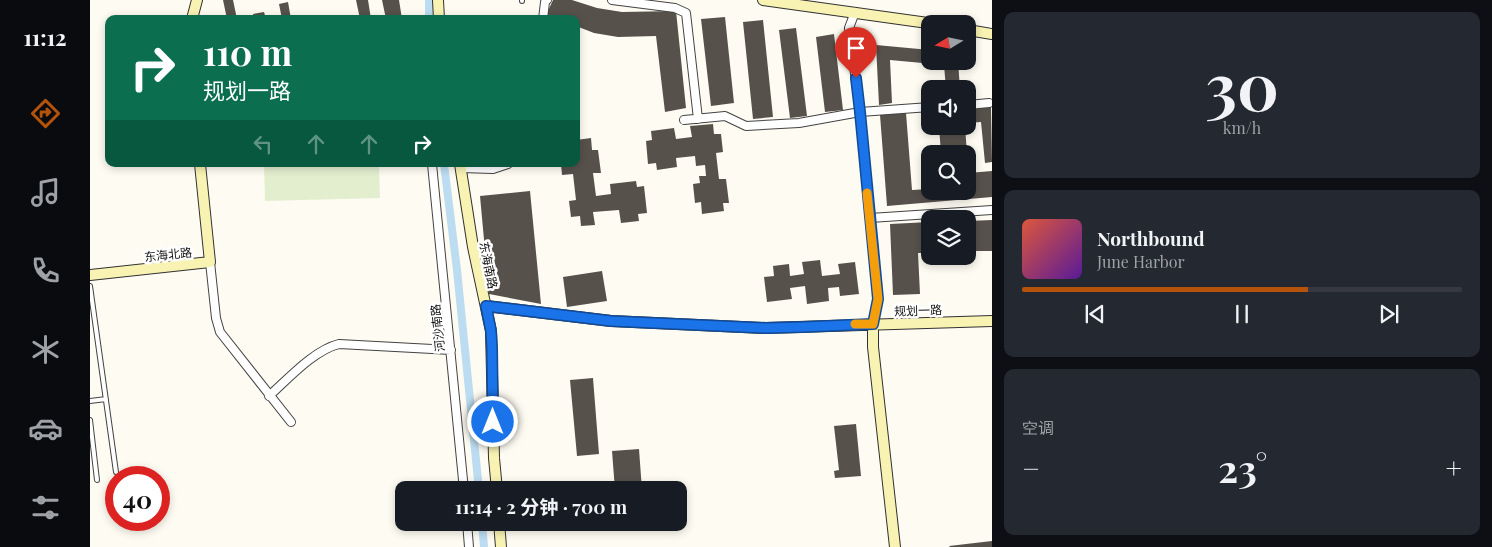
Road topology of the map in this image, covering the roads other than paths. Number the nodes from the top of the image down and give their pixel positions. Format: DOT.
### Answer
graph roads {
  1 [pos="197,0"];
  2 [pos="438,0"];
  3 [pos="547,0"];
  4 [pos="612,0"];
  5 [pos="763,0"];
  6 [pos="855,12"];
  7 [pos="193,15"];
  8 [pos="439,15"];
  9 [pos="543,15"];
  10 [pos="921,22"];
  11 [pos="976,31"];
  12 [pos="992,34"];
  13 [pos="989,103"];
  14 [pos="976,104"];
  15 [pos="921,108"];
  16 [pos="860,112"];
  17 [pos="698,119"];
  18 [pos="684,120"];
  19 [pos="200,167"];
  20 [pos="432,167"];
  21 [pos="461,167"];
  22 [pos="476,167"];
  23 [pos="496,167"];
  24 [pos="992,210"];
  25 [pos="870,218"];
  26 [pos="210,262"];
  27 [pos="90,275"];
  28 [pos="90,286"];
  29 [pos="486,306"];
  30 [pos="992,321"];
  31 [pos="873,324"];
  32 [pos="451,350"];
  33 [pos="269,396"];
  34 [pos="106,399"];
  35 [pos="90,401"];
  36 [pos="90,420"];
  37 [pos="291,422"];
  38 [pos="115,466"];
  39 [pos="97,480"];
  40 [pos="463,481"];
  41 [pos="496,481"];
  42 [pos="468,531"];
  43 [pos="500,531"];
  44 [pos="469,547"];
  45 [pos="501,547"];
  46 [pos="895,547"];
  1 -- 7 [label="street"];
  2 -- 8 [label="street"];
  3 -- 9 [label="street"];
  4 -- 17 [label="street"];
  5 -- 6 [label="street"];
  6 -- 10 [label="street"];
  6 -- 16 [label="street"];
  11 -- 12 [label="street"];
  13 -- 14 [label="street"];
  15 -- 16 [label="street"];
  16 -- 17 [label="street"];
  16 -- 25 [label="street"];
  17 -- 18 [label="street"];
  19 -- 26 [label="street, 东海北路"];
  20 -- 32 [label="street, 河沙南路"];
  21 -- 29 [label="street, 东海南路"];
  22 -- 23 [label="street"];
  24 -- 25 [label="street"];
  25 -- 31 [label="street"];
  26 -- 27 [label="street, 东海北路"];
  26 -- 33 [label="street"];
  28 -- 34 [label="lane"];
  29 -- 31 [label="street, 规划一路"];
  29 -- 41 [label="street, 东海南路"];
  30 -- 31 [label="street, 规划一路"];
  31 -- 46 [label="street"];
  32 -- 33 [label="street"];
  32 -- 40 [label="street, 河沙南路"];
  33 -- 37 [label="street"];
  34 -- 35 [label="lane"];
  34 -- 38 [label="lane"];
  36 -- 39 [label="lane"];
  42 -- 44 [label="street"];
  43 -- 45 [label="street"];
}
